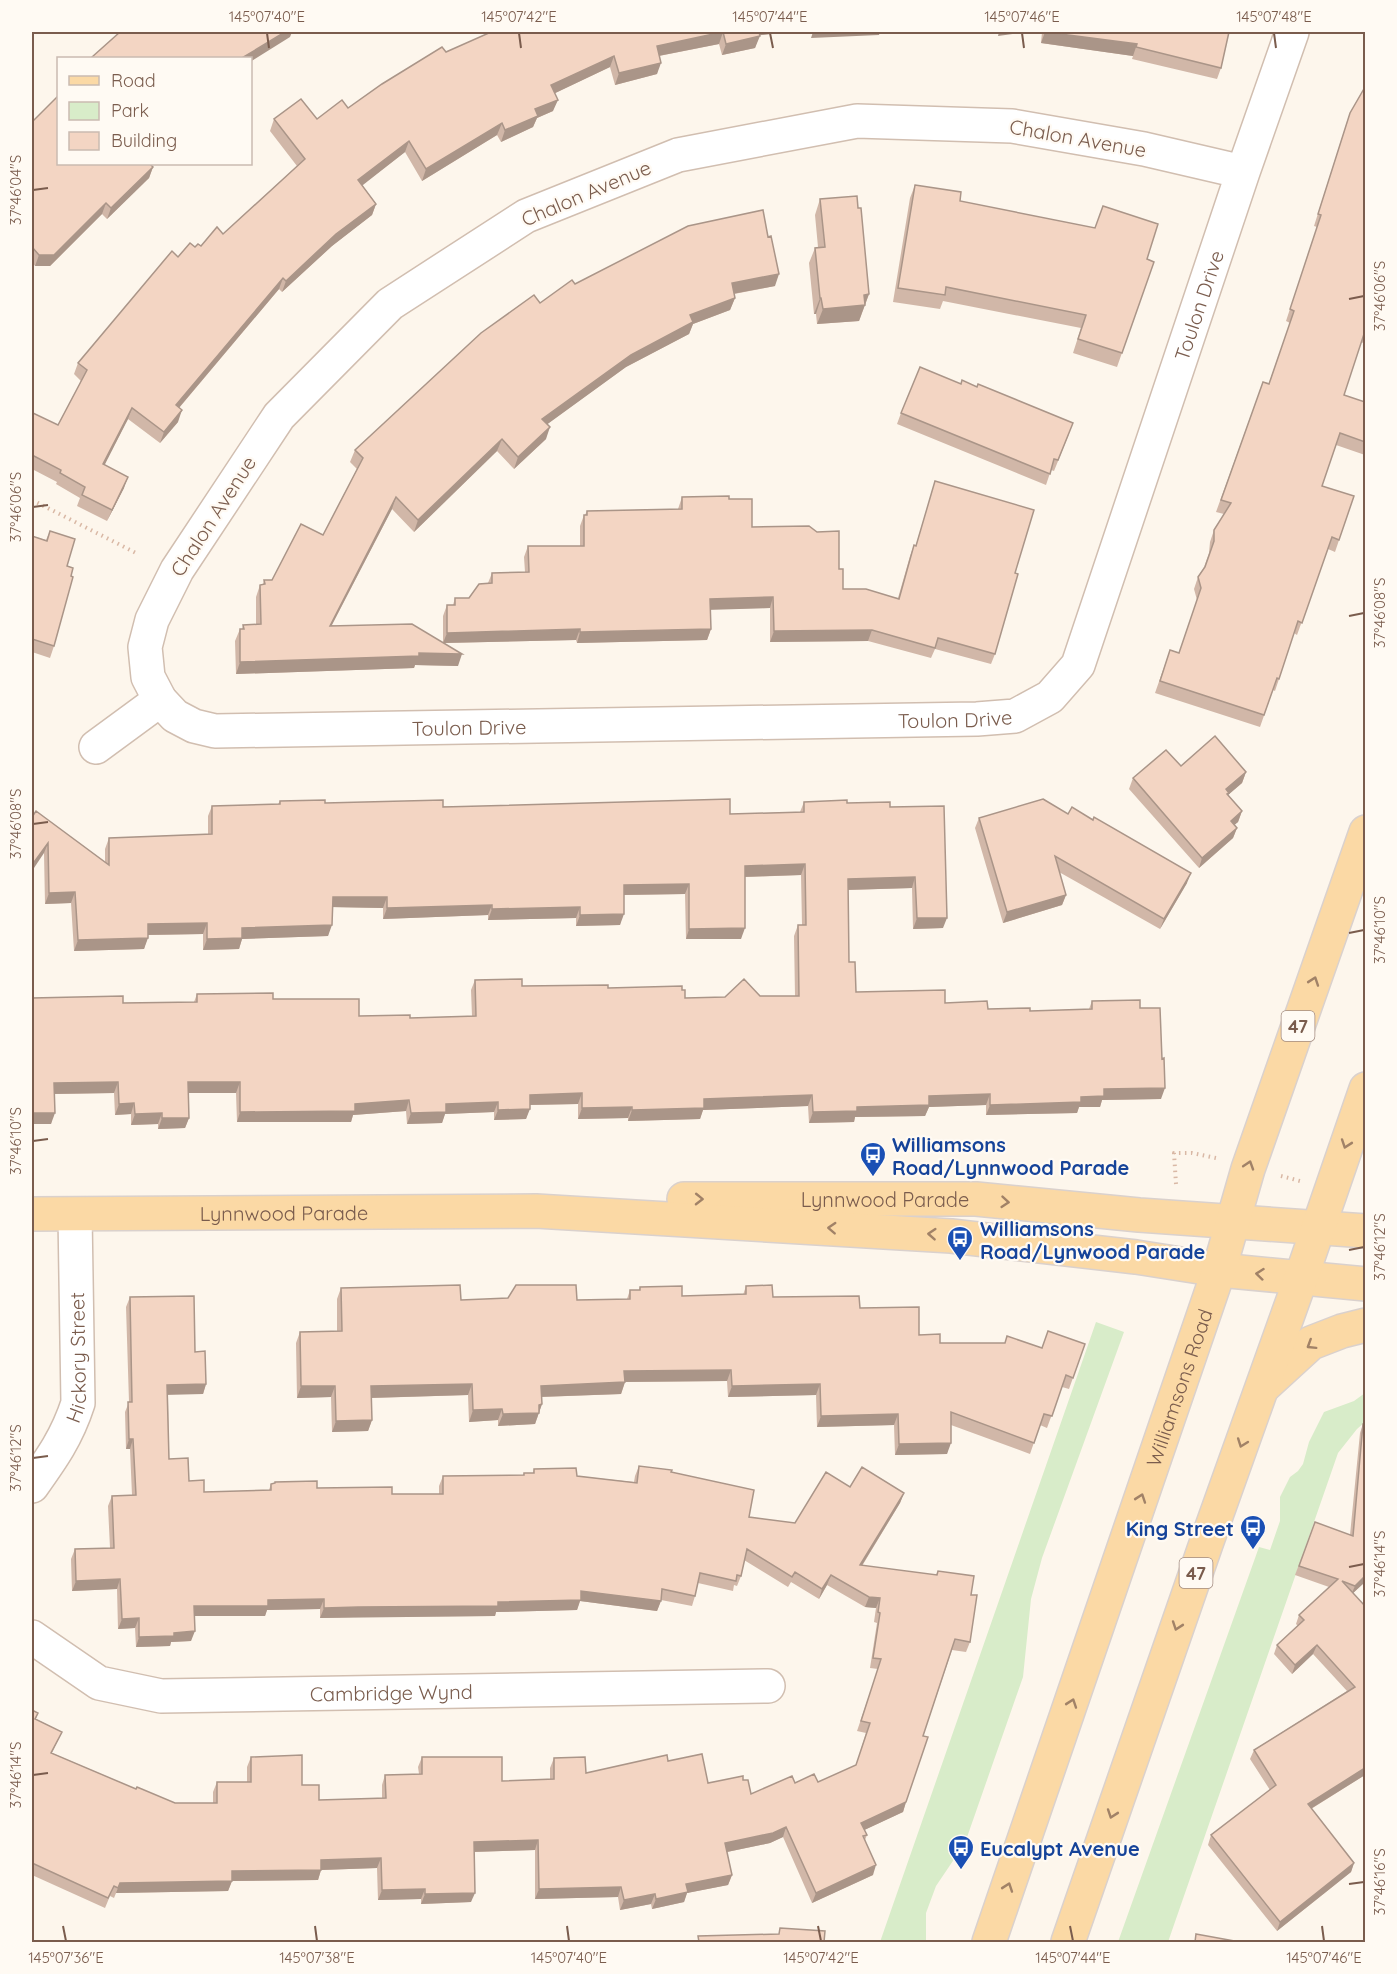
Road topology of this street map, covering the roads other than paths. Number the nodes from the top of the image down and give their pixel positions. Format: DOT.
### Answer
graph roads {
  1 [pos="1292,32"];
  2 [pos="1243,172"];
  3 [pos="160,700"];
  4 [pos="215,731"];
  5 [pos="96,747"];
  6 [pos="1365,832"];
  7 [pos="1365,1089"];
  8 [pos="536,1211"];
  9 [pos="32,1214"];
  10 [pos="75,1215"];
  11 [pos="1233,1221"];
  12 [pos="1319,1227"];
  13 [pos="1365,1231"];
  14 [pos="1220,1270"];
  15 [pos="1301,1278"];
  16 [pos="1365,1284"];
  17 [pos="1365,1325"];
  18 [pos="1262,1388"];
  19 [pos="32,1486"];
  20 [pos="32,1637"];
  21 [pos="768,1686"];
  22 [pos="989,1942"];
  23 [pos="1068,1942"];
  1 -- 2 [label="street, Toulon Drive"];
  2 -- 3 [label="street, Chalon Avenue"];
  2 -- 4 [label="street, Toulon Drive"];
  3 -- 4 [label="street, Chalon Avenue"];
  3 -- 5 [label="street"];
  11 -- 6 [label="main road, Williamsons Road / 47, one-way"];
  7 -- 12 [label="main road, 47, one-way"];
  8 -- 10 [label="main road, Lynnwood Parade"];
  8 -- 11 [label="main road, Lynnwood Parade, one-way"];
  14 -- 8 [label="main road, Lynnwood Parade, one-way"];
  9 -- 10 [label="main road, Lynnwood Parade"];
  10 -- 19 [label="street, Hickory Street"];
  11 -- 12 [label="main road"];
  11 -- 14 [label="main road, Williamsons Road / 47"];
  12 -- 13 [label="main road"];
  12 -- 15 [label="main road, 47"];
  15 -- 14 [label="main road, one-way"];
  22 -- 14 [label="main road, Williamsons Road / 47, one-way"];
  15 -- 16 [label="main road"];
  15 -- 18 [label="main road, 47"];
  17 -- 18 [label="main road, one-way"];
  18 -- 23 [label="main road, 47, one-way"];
  20 -- 21 [label="street, Cambridge Wynd"];
}
